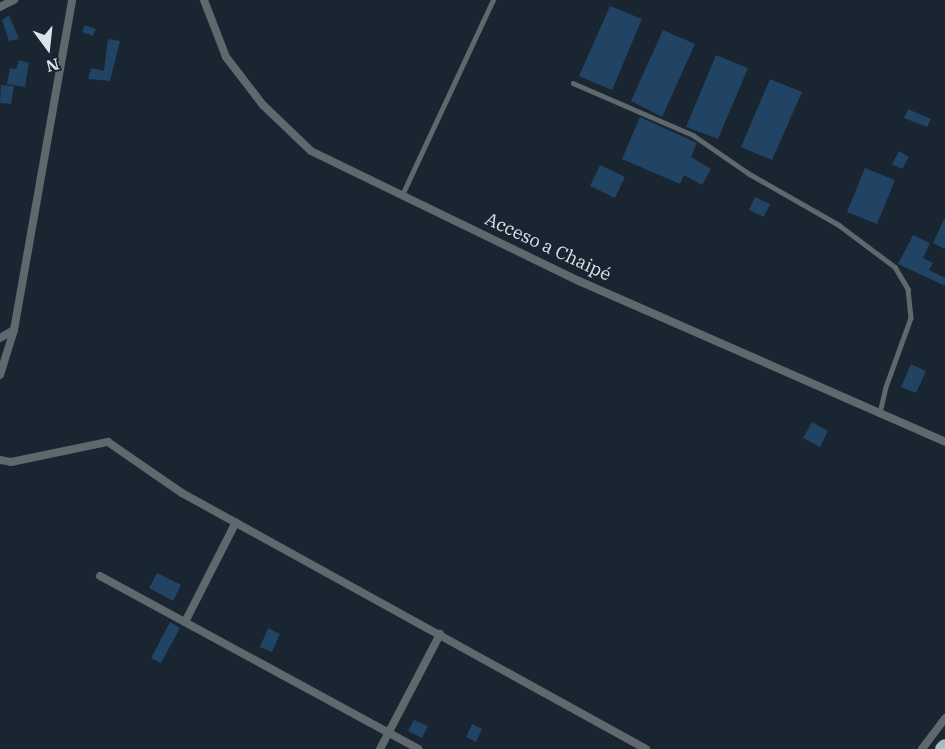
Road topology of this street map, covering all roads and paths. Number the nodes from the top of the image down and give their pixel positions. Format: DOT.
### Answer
graph roads {
  1 [pos="14,0"];
  2 [pos="72,0"];
  3 [pos="204,0"];
  4 [pos="493,0"];
  5 [pos="0,7"];
  6 [pos="573,83"];
  7 [pos="402,195"];
  8 [pos="14,330"];
  9 [pos="0,338"];
  10 [pos="0,375"];
  11 [pos="880,414"];
  12 [pos="945,442"];
  13 [pos="0,460"];
  14 [pos="236,522"];
  15 [pos="100,576"];
  16 [pos="185,622"];
  17 [pos="440,634"];
  18 [pos="945,718"];
  19 [pos="388,733"];
  20 [pos="380,749"];
  21 [pos="418,749"];
  22 [pos="645,749"];
  23 [pos="922,749"];
  1 -- 5 [label="street"];
  2 -- 8 [label="street"];
  3 -- 7 [label="street, Acceso a Chaipé"];
  4 -- 7 [label="lane"];
  6 -- 11 [label="lane"];
  7 -- 11 [label="street, Acceso a Chaipé"];
  8 -- 9 [label="street"];
  8 -- 10 [label="street"];
  11 -- 12 [label="street, Acceso a Chaipé"];
  13 -- 14 [label="street"];
  14 -- 16 [label="street"];
  14 -- 17 [label="street"];
  15 -- 16 [label="street"];
  16 -- 19 [label="street"];
  17 -- 19 [label="street"];
  17 -- 22 [label="street"];
  18 -- 23 [label="street"];
  19 -- 20 [label="street"];
  19 -- 21 [label="street"];
}
